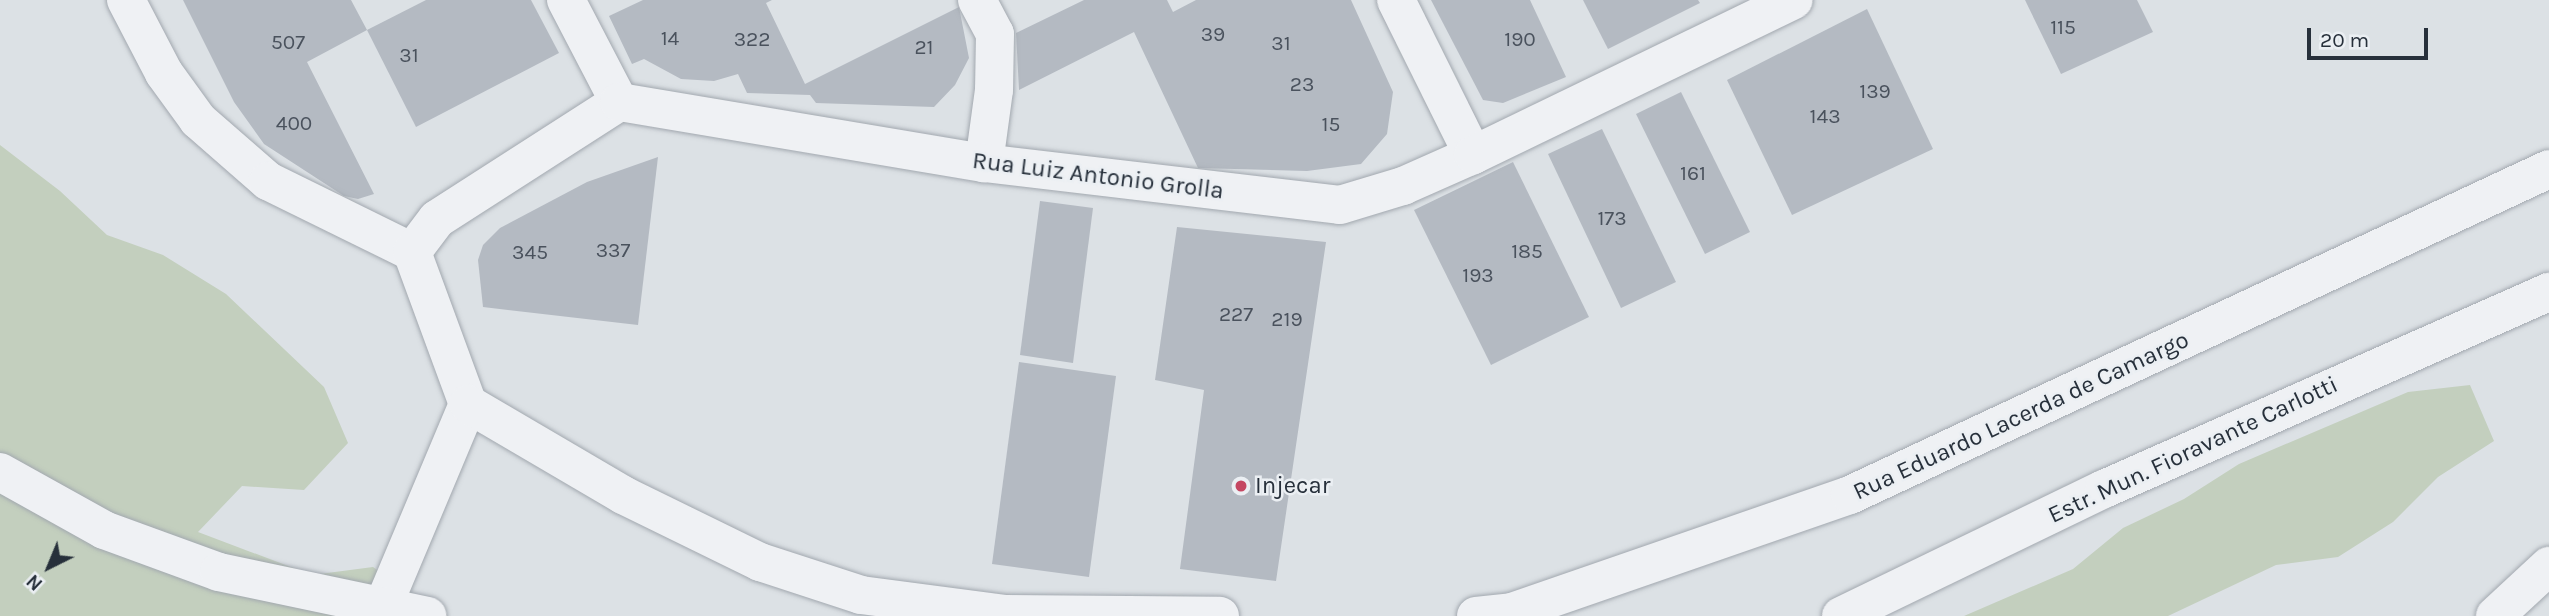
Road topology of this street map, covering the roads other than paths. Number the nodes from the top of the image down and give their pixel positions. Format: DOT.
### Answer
graph roads {
  1 [pos="126,0"];
  2 [pos="566,0"];
  3 [pos="977,0"];
  4 [pos="1396,0"];
  5 [pos="1794,0"];
  6 [pos="619,102"];
  7 [pos="1473,155"];
  8 [pos="984,163"];
  9 [pos="2549,169"];
  10 [pos="412,252"];
  11 [pos="2549,292"];
  12 [pos="468,404"];
  13 [pos="0,472"];
  14 [pos="2549,566"];
  15 [pos="382,609"];
  16 [pos="427,616"];
  17 [pos="1220,616"];
  18 [pos="1476,616"];
  19 [pos="1840,616"];
  20 [pos="2495,616"];
  1 -- 10 [label="street"];
  2 -- 6 [label="street"];
  3 -- 8 [label="street"];
  4 -- 7 [label="street"];
  5 -- 7 [label="street, Rua Luiz Antonio Grolla"];
  6 -- 8 [label="street, Rua Luiz Antonio Grolla"];
  6 -- 10 [label="street"];
  7 -- 8 [label="street, Rua Luiz Antonio Grolla"];
  9 -- 18 [label="street, Rua Eduardo Lacerda de Camargo"];
  10 -- 12 [label="street"];
  11 -- 19 [label="street, Estr. Mun. Fioravante Carlotti"];
  12 -- 15 [label="street"];
  12 -- 17 [label="street"];
  13 -- 15 [label="street"];
  14 -- 20 [label="street"];
  15 -- 16 [label="street"];
}
